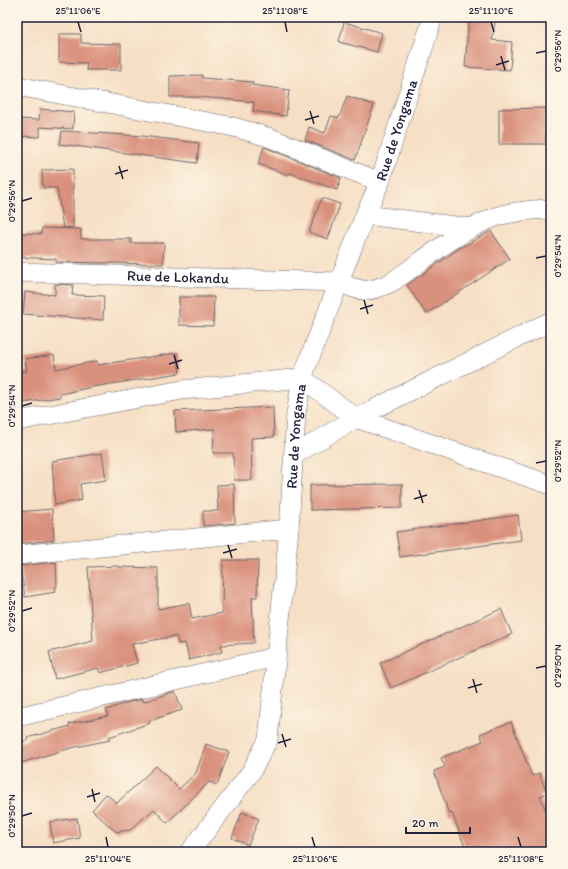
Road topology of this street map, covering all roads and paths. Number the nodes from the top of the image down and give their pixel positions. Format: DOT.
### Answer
graph roads {
  1 [pos="433,17"];
  2 [pos="17,86"];
  3 [pos="380,182"];
  4 [pos="551,209"];
  5 [pos="365,215"];
  6 [pos="471,228"];
  7 [pos="17,272"];
  8 [pos="338,282"];
  9 [pos="551,323"];
  10 [pos="302,378"];
  11 [pos="356,418"];
  12 [pos="17,421"];
  13 [pos="294,454"];
  14 [pos="551,485"];
  15 [pos="289,529"];
  16 [pos="17,555"];
  17 [pos="275,657"];
  18 [pos="17,717"];
  19 [pos="190,852"];
  1 -- 3 [label="street, Rue de Yongama"];
  2 -- 3 [label="street"];
  3 -- 5 [label="street, Rue de Yongama"];
  4 -- 6 [label="street"];
  5 -- 6 [label="street"];
  5 -- 8 [label="street, Rue de Yongama"];
  6 -- 8 [label="street"];
  7 -- 8 [label="street, Rue de Lokandu"];
  8 -- 10 [label="street, Rue de Yongama"];
  9 -- 11 [label="street"];
  10 -- 11 [label="street"];
  10 -- 12 [label="street"];
  10 -- 13 [label="street, Rue de Yongama"];
  11 -- 13 [label="street"];
  11 -- 14 [label="street"];
  13 -- 15 [label="street, Rue de Yongama"];
  15 -- 16 [label="street"];
  15 -- 17 [label="street, Rue de Yongama"];
  17 -- 18 [label="street"];
  17 -- 19 [label="street, Rue de Yongama"];
}
